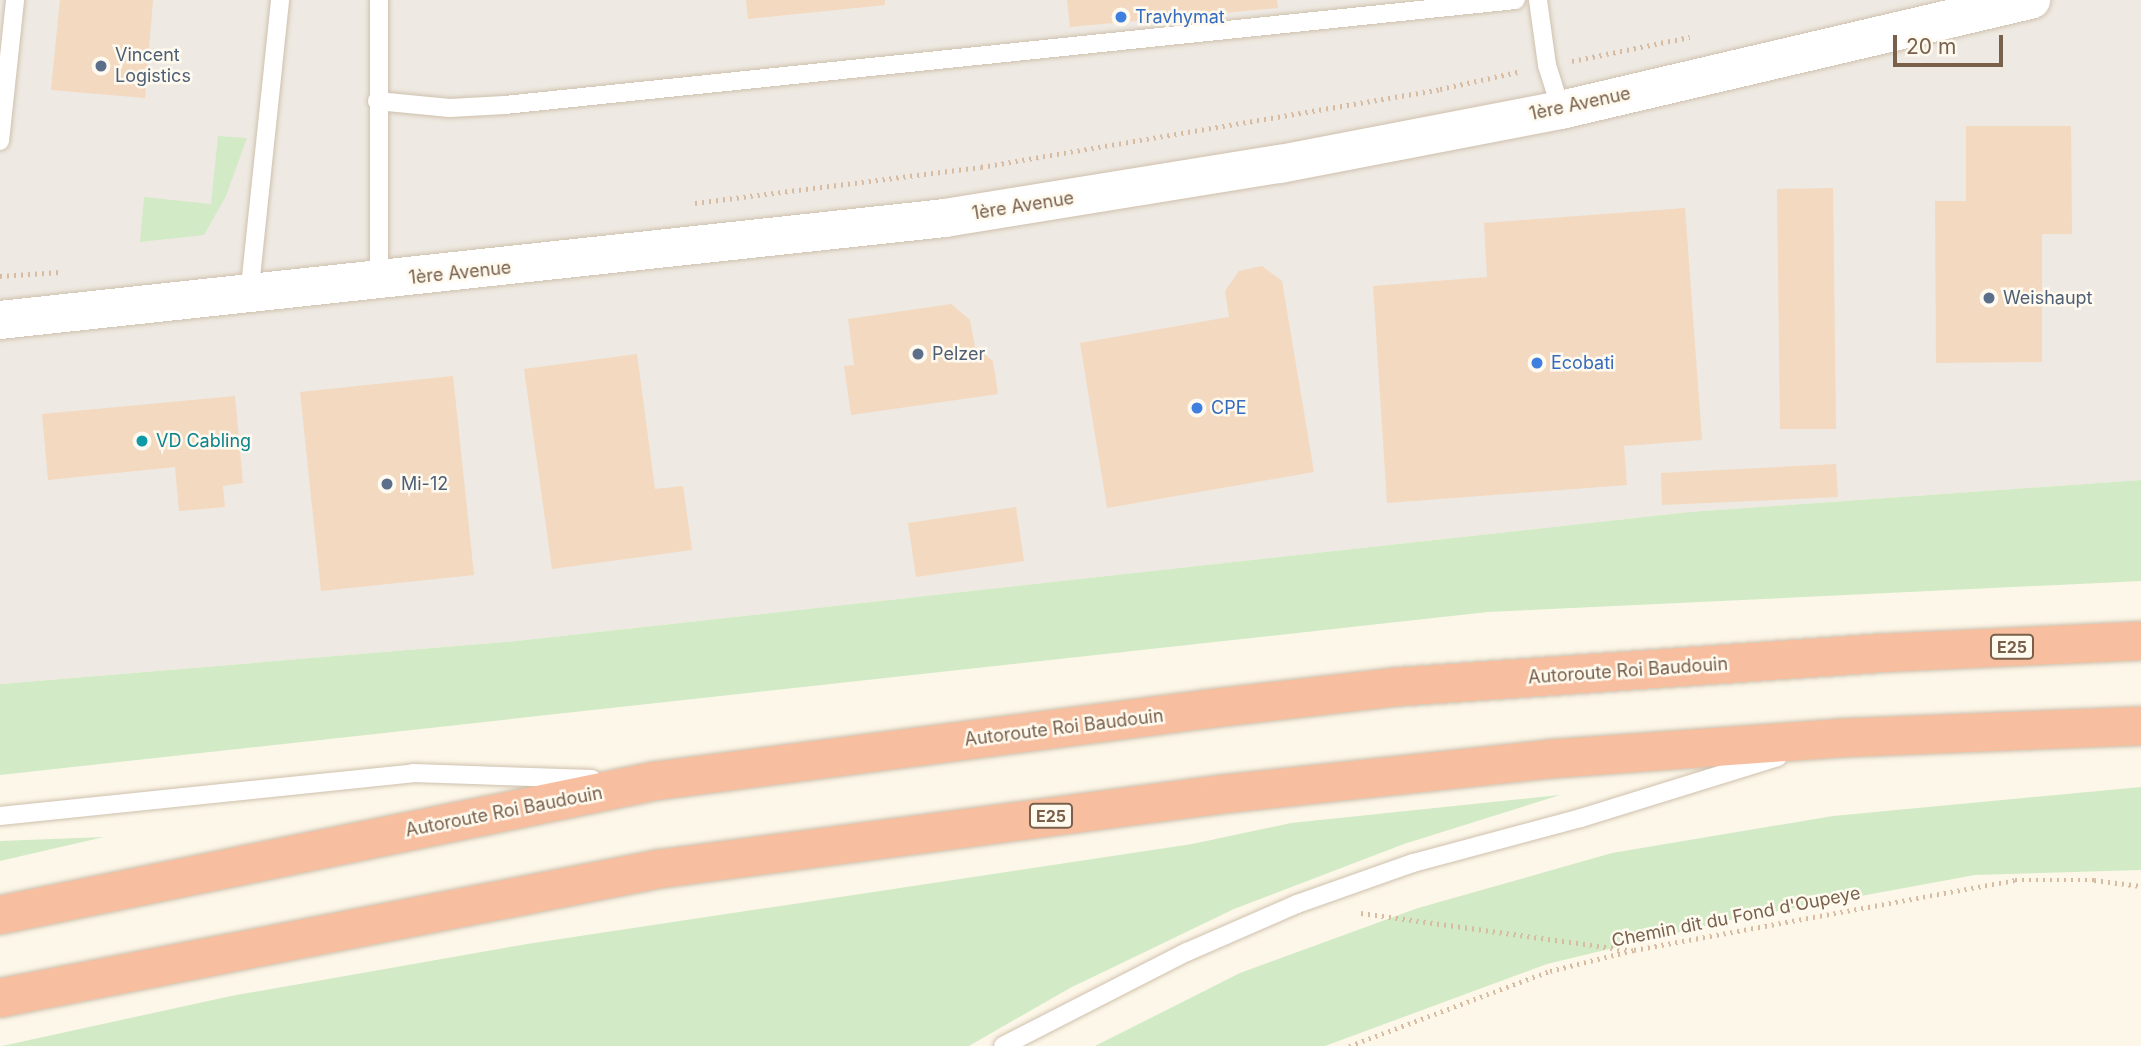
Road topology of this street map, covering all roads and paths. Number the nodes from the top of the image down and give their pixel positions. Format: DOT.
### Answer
graph roads {
  1 [pos="15,0"];
  2 [pos="280,0"];
  3 [pos="379,0"];
  4 [pos="1516,0"];
  5 [pos="1538,0"];
  6 [pos="2016,2"];
  7 [pos="1704,35"];
  8 [pos="1548,65"];
  9 [pos="377,101"];
  10 [pos="1561,110"];
  11 [pos="0,141"];
  12 [pos="684,205"];
  13 [pos="67,272"];
  14 [pos="0,276"];
  15 [pos="379,282"];
  16 [pos="249,296"];
  17 [pos="0,320"];
  18 [pos="2141,641"];
  19 [pos="2141,726"];
  20 [pos="1840,738"];
  21 [pos="655,781"];
  22 [pos="0,816"];
  23 [pos="2141,886"];
  24 [pos="1297,904"];
  25 [pos="0,915"];
  26 [pos="1634,950"];
  27 [pos="0,998"];
  28 [pos="1003,1046"];
  29 [pos="1349,1046"];
  1 -- 11 [label="lane"];
  2 -- 16 [label="lane"];
  3 -- 9 [label="lane"];
  4 -- 9 [label="lane"];
  5 -- 8 [label="lane"];
  6 -- 10 [label="street, 1ère Avenue"];
  7 -- 8 [label="path"];
  8 -- 10 [label="lane"];
  8 -- 12 [label="path"];
  9 -- 15 [label="lane"];
  10 -- 15 [label="street, 1ère Avenue"];
  13 -- 14 [label="path"];
  15 -- 16 [label="street, 1ère Avenue"];
  16 -- 17 [label="street, 1ère Avenue"];
  18 -- 21 [label="highway, Autoroute Roi Baudouin / E25"];
  19 -- 20 [label="highway, E25"];
  20 -- 24 [label="lane"];
  20 -- 27 [label="highway, E25"];
  21 -- 22 [label="lane"];
  21 -- 25 [label="highway, Autoroute Roi Baudouin / E25"];
  23 -- 26 [label="path, Chemin dit du Fond d'Oupeye"];
  24 -- 26 [label="path"];
  24 -- 28 [label="lane"];
  26 -- 29 [label="path, Chemin dit du Fond d'Oupeye"];
}
